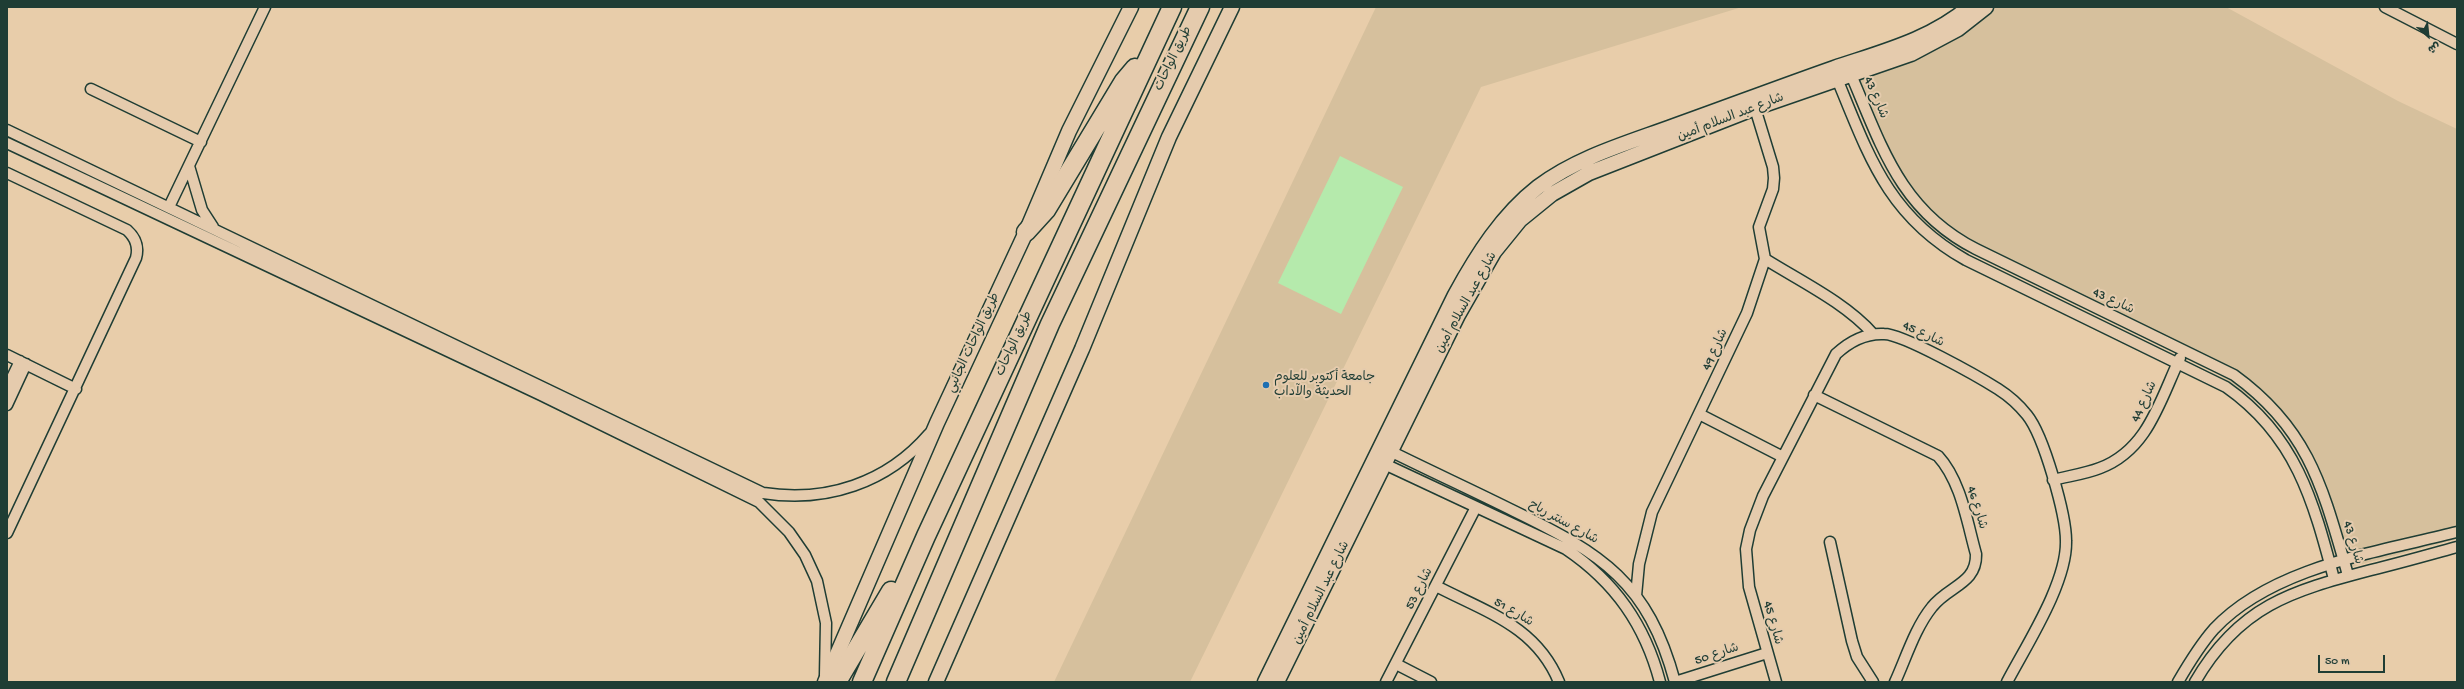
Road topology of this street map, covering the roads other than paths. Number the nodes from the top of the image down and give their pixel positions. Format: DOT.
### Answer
graph roads {
  1 [pos="265,7"];
  2 [pos="1131,7"];
  3 [pos="1172,7"];
  4 [pos="1200,7"];
  5 [pos="1232,7"];
  6 [pos="1969,7"];
  7 [pos="1986,7"];
  8 [pos="2385,7"];
  9 [pos="2457,44"];
  10 [pos="1147,59"];
  11 [pos="1849,69"];
  12 [pos="1835,74"];
  13 [pos="91,89"];
  14 [pos="1755,108"];
  15 [pos="7,130"];
  16 [pos="201,142"];
  17 [pos="7,143"];
  18 [pos="75,163"];
  19 [pos="189,166"];
  20 [pos="7,173"];
  21 [pos="70,173"];
  22 [pos="169,207"];
  23 [pos="216,230"];
  24 [pos="1026,232"];
  25 [pos="1765,259"];
  26 [pos="354,301"];
  27 [pos="1873,334"];
  28 [pos="2183,351"];
  29 [pos="7,355"];
  30 [pos="23,363"];
  31 [pos="2177,363"];
  32 [pos="7,388"];
  33 [pos="76,389"];
  34 [pos="1814,395"];
  35 [pos="7,405"];
  36 [pos="1700,415"];
  37 [pos="938,423"];
  38 [pos="1383,455"];
  39 [pos="1783,457"];
  40 [pos="2053,480"];
  41 [pos="1476,507"];
  42 [pos="1508,508"];
  43 [pos="1502,519"];
  44 [pos="2457,532"];
  45 [pos="7,533"];
  46 [pos="1830,542"];
  47 [pos="2457,547"];
  48 [pos="2344,561"];
  49 [pos="2330,565"];
  50 [pos="912,566"];
  51 [pos="2348,575"];
  52 [pos="2334,579"];
  53 [pos="1436,586"];
  54 [pos="1636,596"];
  55 [pos="1767,653"];
  56 [pos="1396,664"];
  57 [pos="824,682"];
  58 [pos="837,682"];
  59 [pos="862,682"];
  60 [pos="896,682"];
  61 [pos="936,682"];
  62 [pos="1265,682"];
  63 [pos="1277,682"];
  64 [pos="1386,682"];
  65 [pos="1431,682"];
  66 [pos="1559,682"];
  67 [pos="1660,682"];
  68 [pos="1675,682"];
  69 [pos="1776,682"];
  70 [pos="1873,682"];
  71 [pos="1895,682"];
  72 [pos="2007,682"];
  73 [pos="2178,682"];
  74 [pos="2195,682"];
  1 -- 16 [label="street"];
  2 -- 24 [label="street, طريق الواحات الجانبي"];
  3 -- 10 [label="highway, طريق الواحات"];
  4 -- 60 [label="highway, طريق الواحات"];
  5 -- 61 [label="street"];
  6 -- 11 [label="street, شارع عبد السلام أمين"];
  7 -- 11 [label="street, شارع عبد السلام أمين"];
  8 -- 9 [label="street"];
  10 -- 24 [label="highway"];
  10 -- 50 [label="highway, طريق الواحات"];
  11 -- 12 [label="street, شارع عبد السلام أمين"];
  11 -- 28 [label="street, شارع 43"];
  12 -- 14 [label="street, شارع عبد السلام أمين"];
  12 -- 31 [label="street, شارع 43"];
  12 -- 38 [label="street, شارع عبد السلام أمين"];
  13 -- 16 [label="street"];
  14 -- 25 [label="street, شارع 49"];
  14 -- 38 [label="street, شارع عبد السلام أمين"];
  15 -- 18 [label="street"];
  16 -- 19 [label="street"];
  17 -- 21 [label="street"];
  18 -- 21 [label="street"];
  18 -- 22 [label="street"];
  19 -- 22 [label="street"];
  19 -- 23 [label="street"];
  20 -- 33 [label="street"];
  21 -- 26 [label="street"];
  22 -- 23 [label="street"];
  23 -- 26 [label="street"];
  24 -- 37 [label="street, طريق الواحات الجانبي"];
  25 -- 27 [label="street"];
  25 -- 36 [label="street, شارع 49"];
  26 -- 37 [label="street"];
  26 -- 57 [label="street"];
  27 -- 34 [label="street, شارع 45"];
  27 -- 40 [label="street, شارع 45"];
  28 -- 31 [label="street, شارع 44"];
  28 -- 48 [label="street, شارع 43"];
  29 -- 30 [label="street"];
  30 -- 32 [label="street"];
  30 -- 33 [label="street"];
  30 -- 35 [label="street"];
  31 -- 40 [label="street, شارع 44"];
  31 -- 49 [label="street, شارع 43"];
  33 -- 45 [label="street"];
  34 -- 39 [label="street, شارع 45"];
  34 -- 71 [label="street, شارع 46"];
  36 -- 39 [label="street"];
  36 -- 54 [label="street, شارع 49"];
  37 -- 57 [label="street, طريق الواحات الجانبي"];
  38 -- 41 [label="street, شارع سنتر رباح"];
  38 -- 42 [label="street, شارع سنتر رباح"];
  38 -- 62 [label="street, شارع عبد السلام أمين"];
  38 -- 63 [label="street, شارع عبد السلام أمين"];
  39 -- 55 [label="street, شارع 45"];
  40 -- 72 [label="street, شارع 45"];
  41 -- 43 [label="street, شارع سنتر رباح"];
  41 -- 53 [label="street, شارع 53"];
  42 -- 43 [label="street"];
  42 -- 54 [label="street, شارع سنتر رباح"];
  43 -- 67 [label="street, شارع سنتر رباح"];
  44 -- 48 [label="street"];
  46 -- 70 [label="street"];
  47 -- 51 [label="street"];
  48 -- 49 [label="street"];
  48 -- 51 [label="street, شارع 43"];
  49 -- 52 [label="street, شارع 43"];
  49 -- 73 [label="street"];
  50 -- 58 [label="highway"];
  50 -- 59 [label="highway, طريق الواحات"];
  51 -- 52 [label="street"];
  52 -- 74 [label="street"];
  53 -- 56 [label="street, شارع 53"];
  53 -- 66 [label="street, شارع 51"];
  54 -- 68 [label="street, شارع سنتر رباح"];
  55 -- 68 [label="street, شارع 50"];
  55 -- 69 [label="street, شارع 45"];
  56 -- 64 [label="street, شارع 53"];
  56 -- 65 [label="street"];
}
